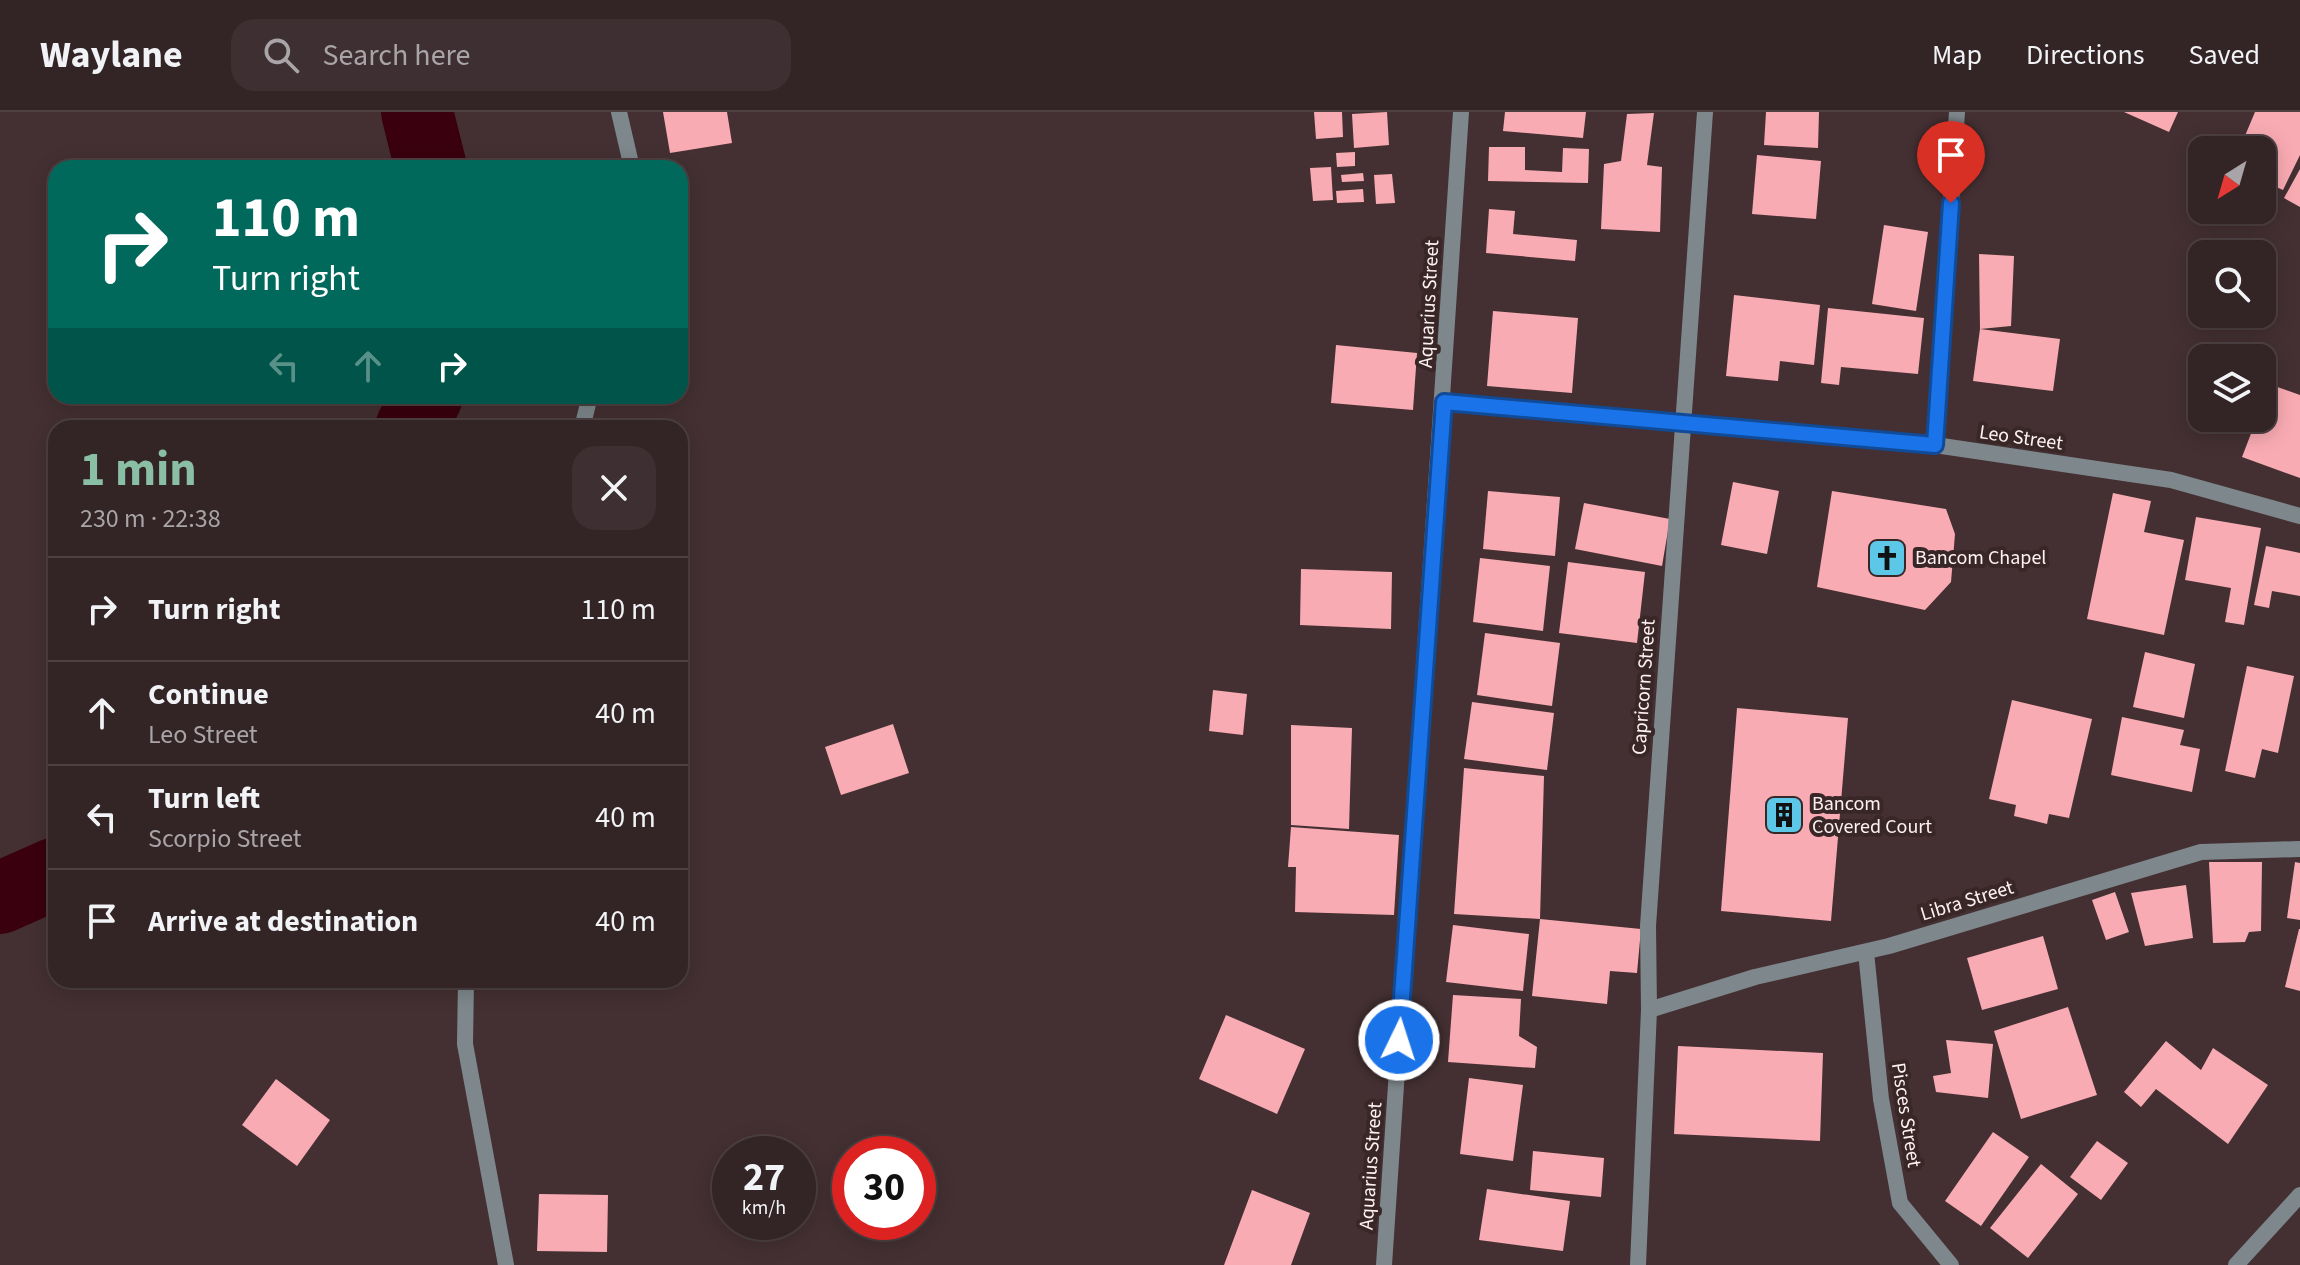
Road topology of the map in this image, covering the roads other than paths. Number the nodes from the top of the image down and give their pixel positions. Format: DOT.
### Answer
graph roads {
  1 [pos="619,112"];
  2 [pos="1461,112"];
  3 [pos="1705,112"];
  4 [pos="1957,112"];
  5 [pos="630,160"];
  6 [pos="1444,402"];
  7 [pos="1683,422"];
  8 [pos="1935,445"];
  9 [pos="2300,516"];
  10 [pos="2300,849"];
  11 [pos="1866,952"];
  12 [pos="466,988"];
  13 [pos="1649,1010"];
  14 [pos="2300,1195"];
  15 [pos="506,1265"];
  16 [pos="1385,1265"];
  17 [pos="1638,1265"];
  18 [pos="1951,1265"];
  19 [pos="2236,1265"];
  1 -- 5 [label="street"];
  2 -- 6 [label="street, Aquarius Street"];
  3 -- 7 [label="street, Capricorn Street"];
  4 -- 8 [label="street"];
  6 -- 7 [label="street, Leo Street"];
  6 -- 16 [label="street, Aquarius Street"];
  7 -- 8 [label="street, Leo Street"];
  7 -- 13 [label="street, Capricorn Street"];
  8 -- 9 [label="street, Leo Street"];
  10 -- 11 [label="street, Libra Street"];
  11 -- 13 [label="street, Libra Street"];
  11 -- 18 [label="street, Pisces Street"];
  12 -- 15 [label="street"];
  13 -- 17 [label="street, Capricorn Street"];
  14 -- 19 [label="street"];
}
